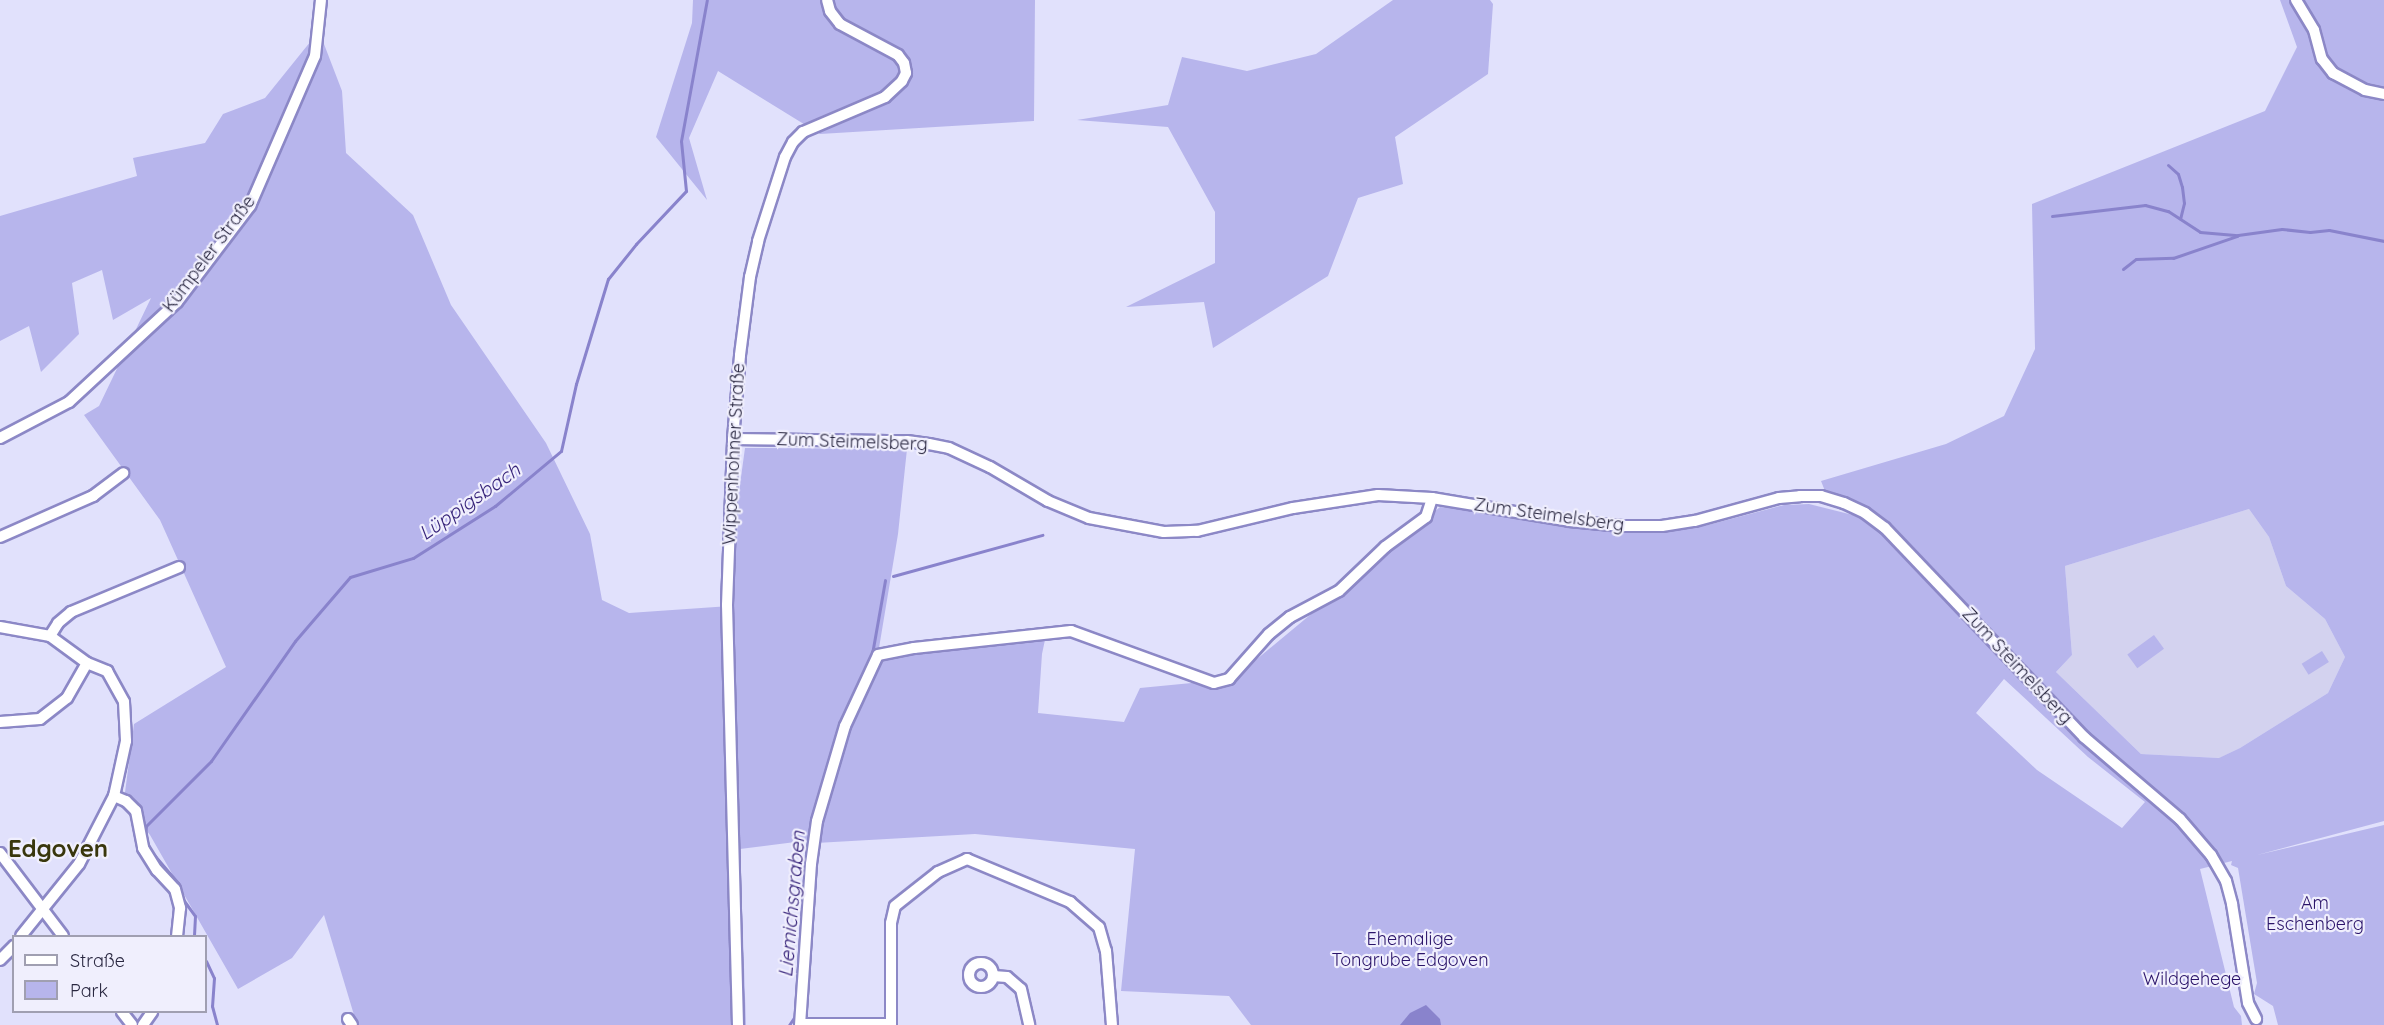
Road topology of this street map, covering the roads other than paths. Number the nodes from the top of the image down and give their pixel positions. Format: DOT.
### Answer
graph roads {
  1 [pos="321,0"];
  2 [pos="827,0"];
  3 [pos="2296,0"];
  4 [pos="2384,94"];
  5 [pos="0,438"];
  6 [pos="733,439"];
  7 [pos="123,473"];
  8 [pos="1432,498"];
  9 [pos="0,537"];
  10 [pos="179,567"];
  11 [pos="0,627"];
  12 [pos="50,636"];
  13 [pos="87,663"];
  14 [pos="0,722"];
  15 [pos="114,796"];
  16 [pos="0,853"];
  17 [pos="42,909"];
  18 [pos="22,935"];
  19 [pos="62,935"];
  20 [pos="177,935"];
  21 [pos="12,948"];
  22 [pos="0,960"];
  23 [pos="993,976"];
  24 [pos="2256,1019"];
  25 [pos="801,1024"];
  26 [pos="891,1024"];
  27 [pos="738,1025"];
  28 [pos="1029,1025"];
  29 [pos="1112,1025"];
  1 -- 5 [label="street, Kümpeler Straße"];
  2 -- 6 [label="street, Wippenhohner Straße"];
  3 -- 4 [label="street"];
  6 -- 8 [label="street, Zum Steimelsberg"];
  6 -- 27 [label="street, Wippenhohner Straße"];
  7 -- 9 [label="street"];
  8 -- 24 [label="street, Zum Steimelsberg"];
  8 -- 25 [label="street"];
  10 -- 12 [label="street"];
  11 -- 12 [label="street"];
  12 -- 13 [label="street"];
  13 -- 14 [label="street"];
  13 -- 15 [label="street"];
  15 -- 17 [label="street"];
  15 -- 20 [label="street"];
  16 -- 17 [label="street"];
  17 -- 18 [label="street"];
  17 -- 19 [label="street"];
  21 -- 22 [label="street"];
  23 -- 28 [label="street"];
  25 -- 26 [label="street"];
  26 -- 29 [label="street"];
}
